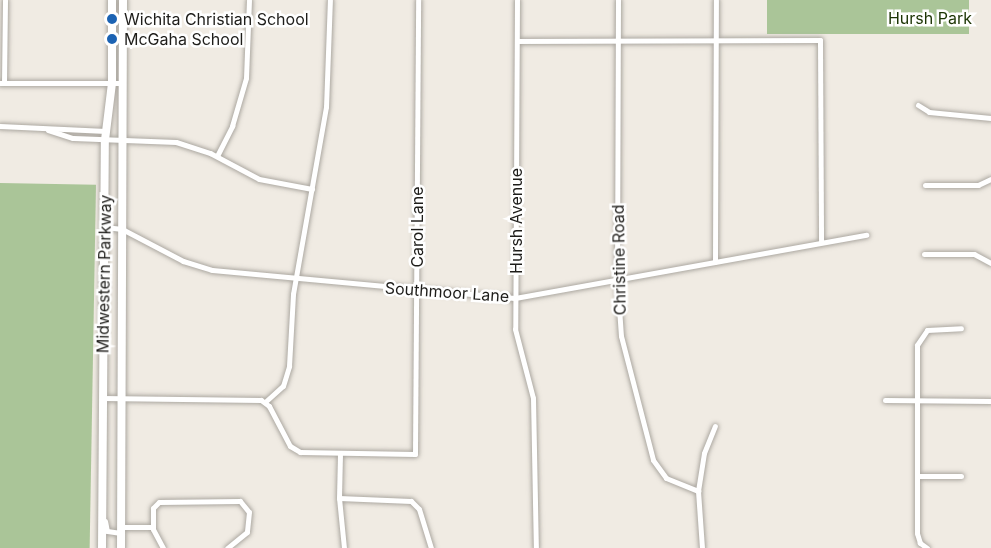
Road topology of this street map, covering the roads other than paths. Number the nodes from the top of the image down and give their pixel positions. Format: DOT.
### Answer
graph roads {
  1 [pos="5,0"];
  2 [pos="112,0"];
  3 [pos="123,0"];
  4 [pos="249,0"];
  5 [pos="330,0"];
  6 [pos="418,0"];
  7 [pos="517,0"];
  8 [pos="618,0"];
  9 [pos="716,0"];
  10 [pos="618,40"];
  11 [pos="717,40"];
  12 [pos="517,41"];
  13 [pos="2,83"];
  14 [pos="112,83"];
  15 [pos="123,83"];
  16 [pos="918,105"];
  17 [pos="991,118"];
  18 [pos="0,126"];
  19 [pos="11,129"];
  20 [pos="48,130"];
  21 [pos="106,131"];
  22 [pos="0,132"];
  23 [pos="105,140"];
  24 [pos="122,140"];
  25 [pos="217,156"];
  26 [pos="991,179"];
  27 [pos="924,185"];
  28 [pos="312,189"];
  29 [pos="105,227"];
  30 [pos="122,229"];
  31 [pos="866,235"];
  32 [pos="821,242"];
  33 [pos="924,254"];
  34 [pos="715,262"];
  35 [pos="991,263"];
  36 [pos="617,279"];
  37 [pos="295,280"];
  38 [pos="417,291"];
  39 [pos="515,298"];
  40 [pos="962,328"];
  41 [pos="102,399"];
  42 [pos="121,399"];
  43 [pos="885,400"];
  44 [pos="918,400"];
  45 [pos="265,402"];
  46 [pos="991,402"];
  47 [pos="714,426"];
  48 [pos="340,453"];
  49 [pos="918,476"];
  50 [pos="961,476"];
  51 [pos="102,489"];
  52 [pos="698,491"];
  53 [pos="339,498"];
  54 [pos="153,527"];
  55 [pos="121,530"];
  56 [pos="102,548"];
  57 [pos="121,548"];
  58 [pos="164,548"];
  59 [pos="227,548"];
  60 [pos="344,548"];
  61 [pos="431,548"];
  62 [pos="536,548"];
  63 [pos="702,548"];
  64 [pos="927,548"];
  1 -- 13 [label="street"];
  2 -- 14 [label="main road, Midwestern Parkway"];
  3 -- 15 [label="main road, Midwestern Parkway"];
  4 -- 25 [label="street"];
  5 -- 28 [label="street"];
  6 -- 38 [label="street, Carol Lane"];
  7 -- 12 [label="street, Hursh Avenue"];
  8 -- 10 [label="street, Christine Road"];
  9 -- 11 [label="street"];
  10 -- 11 [label="street"];
  10 -- 12 [label="street"];
  10 -- 36 [label="street, Christine Road"];
  11 -- 32 [label="street"];
  11 -- 34 [label="street"];
  12 -- 39 [label="street, Hursh Avenue"];
  13 -- 14 [label="street"];
  14 -- 15 [label="street"];
  14 -- 21 [label="main road, Midwestern Parkway"];
  15 -- 24 [label="main road, Midwestern Parkway"];
  16 -- 17 [label="street"];
  18 -- 19 [label="street"];
  19 -- 20 [label="street"];
  19 -- 22 [label="street"];
  20 -- 21 [label="street"];
  20 -- 23 [label="street"];
  21 -- 23 [label="main road, Midwestern Parkway"];
  23 -- 24 [label="street"];
  23 -- 29 [label="main road, Midwestern Parkway"];
  24 -- 25 [label="street"];
  24 -- 30 [label="main road, Midwestern Parkway"];
  25 -- 28 [label="street"];
  26 -- 27 [label="street"];
  28 -- 37 [label="street"];
  29 -- 30 [label="street, Southmoor Lane"];
  29 -- 41 [label="main road, Midwestern Parkway"];
  30 -- 37 [label="street, Southmoor Lane"];
  30 -- 42 [label="main road, Midwestern Parkway"];
  31 -- 32 [label="street, Southmoor Lane"];
  32 -- 34 [label="street, Southmoor Lane"];
  33 -- 35 [label="street"];
  34 -- 36 [label="street, Southmoor Lane"];
  36 -- 39 [label="street, Southmoor Lane"];
  36 -- 52 [label="street, Christine Road"];
  37 -- 38 [label="street, Southmoor Lane"];
  37 -- 45 [label="street"];
  38 -- 39 [label="street, Southmoor Lane"];
  38 -- 48 [label="street, Carol Lane"];
  39 -- 62 [label="street, Hursh Avenue"];
  40 -- 44 [label="street"];
  41 -- 42 [label="street"];
  41 -- 51 [label="main road, Midwestern Parkway"];
  42 -- 45 [label="street"];
  42 -- 55 [label="main road, Midwestern Parkway"];
  43 -- 44 [label="street"];
  44 -- 46 [label="street"];
  44 -- 49 [label="street"];
  45 -- 48 [label="street"];
  47 -- 52 [label="street"];
  48 -- 53 [label="street"];
  49 -- 50 [label="street"];
  49 -- 64 [label="street"];
  51 -- 55 [label="street"];
  51 -- 56 [label="main road, Midwestern Parkway"];
  52 -- 63 [label="street"];
  53 -- 60 [label="street"];
  53 -- 61 [label="street"];
  54 -- 55 [label="street"];
  54 -- 58 [label="street"];
  54 -- 59 [label="street"];
  55 -- 57 [label="main road, Midwestern Parkway"];
}
